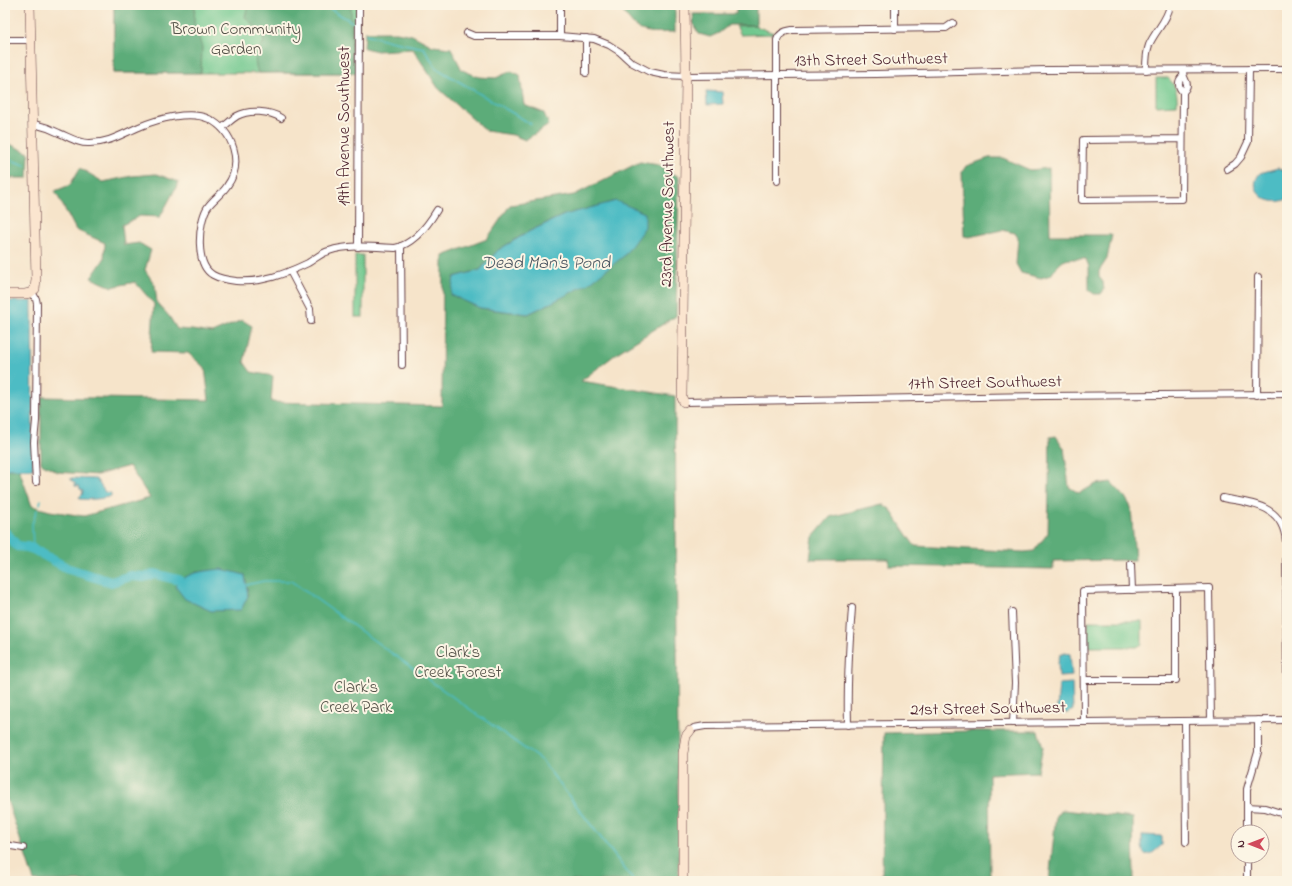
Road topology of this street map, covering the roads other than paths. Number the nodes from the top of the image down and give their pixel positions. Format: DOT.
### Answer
graph roads {
  1 [pos="30,5"];
  2 [pos="359,5"];
  3 [pos="560,5"];
  4 [pos="685,5"];
  5 [pos="895,5"];
  6 [pos="1170,5"];
  7 [pos="953,23"];
  8 [pos="896,29"];
  9 [pos="467,33"];
  10 [pos="560,36"];
  11 [pos="586,38"];
  12 [pos="5,40"];
  13 [pos="31,40"];
  14 [pos="1250,69"];
  15 [pos="1287,69"];
  16 [pos="1146,70"];
  17 [pos="586,73"];
  18 [pos="1183,73"];
  19 [pos="777,75"];
  20 [pos="686,76"];
  21 [pos="281,118"];
  22 [pos="34,124"];
  23 [pos="222,128"];
  24 [pos="1182,139"];
  25 [pos="1227,169"];
  26 [pos="777,182"];
  27 [pos="437,210"];
  28 [pos="401,246"];
  29 [pos="358,247"];
  30 [pos="290,271"];
  31 [pos="1258,277"];
  32 [pos="32,292"];
  33 [pos="5,294"];
  34 [pos="311,322"];
  35 [pos="402,365"];
  36 [pos="1257,394"];
  37 [pos="1287,394"];
  38 [pos="684,402"];
  39 [pos="36,482"];
  40 [pos="1223,498"];
  41 [pos="1131,564"];
  42 [pos="1176,589"];
  43 [pos="1132,590"];
  44 [pos="1286,590"];
  45 [pos="852,608"];
  46 [pos="1012,612"];
  47 [pos="1286,650"];
  48 [pos="1084,680"];
  49 [pos="1287,687"];
  50 [pos="1184,720"];
  51 [pos="1211,720"];
  52 [pos="1258,720"];
  53 [pos="1287,720"];
  54 [pos="1084,722"];
  55 [pos="1013,723"];
  56 [pos="848,725"];
  57 [pos="690,731"];
  58 [pos="1247,808"];
  59 [pos="1287,815"];
  60 [pos="1247,824"];
  61 [pos="1186,842"];
  62 [pos="5,845"];
  63 [pos="23,848"];
  64 [pos="1247,864"];
  65 [pos="683,881"];
  66 [pos="1247,881"];
  1 -- 13 [label="street"];
  2 -- 29 [label="street, 19th Avenue Southwest"];
  3 -- 10 [label="street"];
  4 -- 20 [label="street, 23rd Avenue Southwest"];
  5 -- 8 [label="street"];
  6 -- 16 [label="street"];
  7 -- 8 [label="street"];
  8 -- 19 [label="street"];
  9 -- 10 [label="street, 13th Street Southwest"];
  10 -- 11 [label="street, 13th Street Southwest"];
  11 -- 17 [label="street"];
  11 -- 20 [label="street, 13th Street Southwest"];
  12 -- 13 [label="street"];
  13 -- 22 [label="street"];
  14 -- 15 [label="street, 13th Street Southwest"];
  14 -- 18 [label="street, 13th Street Southwest"];
  14 -- 25 [label="street"];
  16 -- 18 [label="street, 13th Street Southwest"];
  16 -- 19 [label="street, 13th Street Southwest"];
  18 -- 24 [label="street"];
  19 -- 20 [label="street, 13th Street Southwest"];
  19 -- 26 [label="street"];
  20 -- 38 [label="street, 23rd Avenue Southwest"];
  21 -- 23 [label="street"];
  22 -- 23 [label="street"];
  22 -- 32 [label="street"];
  23 -- 30 [label="street"];
  24 -- 24 [label="street"];
  27 -- 28 [label="street"];
  28 -- 29 [label="street"];
  28 -- 35 [label="street"];
  29 -- 30 [label="street"];
  30 -- 34 [label="street"];
  31 -- 36 [label="street"];
  32 -- 33 [label="street"];
  32 -- 39 [label="street"];
  36 -- 37 [label="street, 17th Street Southwest"];
  36 -- 38 [label="street, 17th Street Southwest"];
  40 -- 44 [label="street"];
  41 -- 43 [label="street"];
  42 -- 43 [label="street"];
  42 -- 48 [label="street"];
  42 -- 51 [label="street"];
  43 -- 48 [label="street"];
  44 -- 47 [label="street"];
  45 -- 56 [label="street"];
  46 -- 55 [label="street"];
  47 -- 49 [label="street"];
  48 -- 54 [label="street"];
  50 -- 51 [label="street, 21st Street Southwest"];
  50 -- 54 [label="street, 21st Street Southwest"];
  50 -- 61 [label="street"];
  51 -- 52 [label="street, 21st Street Southwest"];
  52 -- 53 [label="street, 21st Street Southwest"];
  52 -- 58 [label="street"];
  54 -- 55 [label="street, 21st Street Southwest"];
  55 -- 56 [label="street, 21st Street Southwest"];
  56 -- 57 [label="street, 21st Street Southwest"];
  57 -- 65 [label="street"];
  58 -- 59 [label="street"];
  58 -- 60 [label="street"];
  62 -- 63 [label="street"];
  64 -- 66 [label="street"];
}
